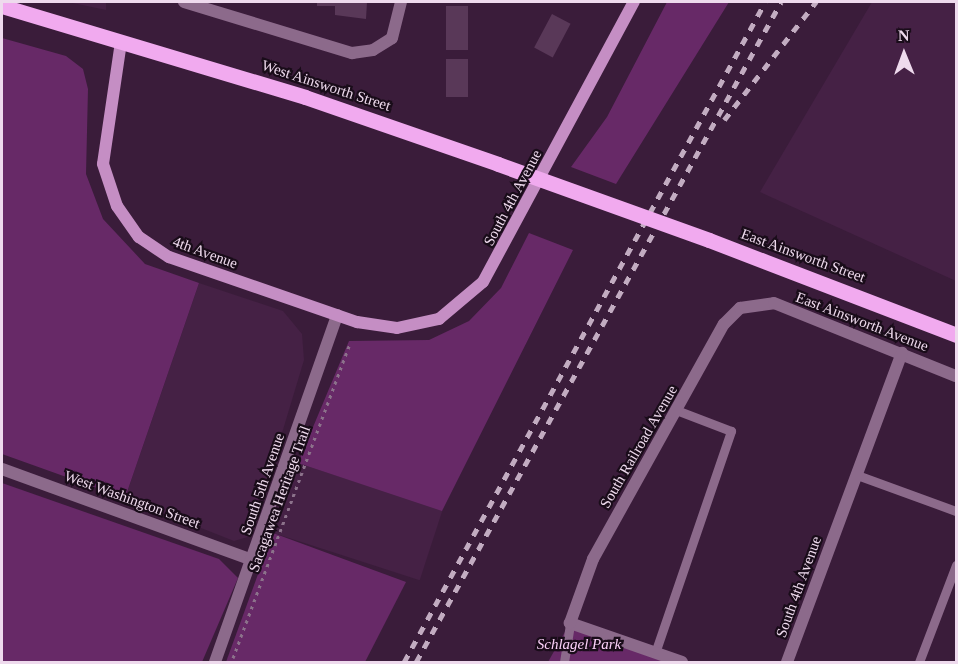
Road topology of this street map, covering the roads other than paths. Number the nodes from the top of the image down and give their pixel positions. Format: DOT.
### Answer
graph roads {
  1 [pos="184,2"];
  2 [pos="401,2"];
  3 [pos="634,2"];
  4 [pos="2,6"];
  5 [pos="121,42"];
  6 [pos="635,214"];
  7 [pos="755,302"];
  8 [pos="337,315"];
  9 [pos="357,322"];
  10 [pos="957,335"];
  11 [pos="902,353"];
  12 [pos="957,376"];
  13 [pos="678,411"];
  14 [pos="2,469"];
  15 [pos="856,475"];
  16 [pos="957,511"];
  17 [pos="252,560"];
  18 [pos="957,565"];
  19 [pos="570,623"];
  20 [pos="655,653"];
  21 [pos="214,663"];
  22 [pos="564,663"];
  23 [pos="682,663"];
  24 [pos="787,663"];
  25 [pos="919,663"];
  1 -- 2 [label="street"];
  3 -- 9 [label="street, South 4th Avenue"];
  4 -- 5 [label="main road, West Ainsworth Street"];
  5 -- 6 [label="main road, West Ainsworth Street, bridge"];
  5 -- 8 [label="street, 4th Avenue"];
  6 -- 10 [label="main road, East Ainsworth Street, bridge"];
  7 -- 11 [label="street, East Ainsworth Avenue"];
  7 -- 13 [label="street, South Railroad Avenue"];
  8 -- 9 [label="street, 4th Avenue"];
  8 -- 17 [label="street, South 5th Avenue"];
  11 -- 12 [label="street, East Ainsworth Avenue"];
  11 -- 15 [label="street, South 4th Avenue"];
  13 -- 19 [label="street, South Railroad Avenue"];
  13 -- 20 [label="lane"];
  14 -- 17 [label="street, West Washington Street"];
  15 -- 16 [label="lane"];
  15 -- 24 [label="street, South 4th Avenue"];
  17 -- 21 [label="street, South 5th Avenue"];
  18 -- 25 [label="lane"];
  19 -- 20 [label="street"];
  19 -- 22 [label="lane"];
  20 -- 23 [label="street"];
}
